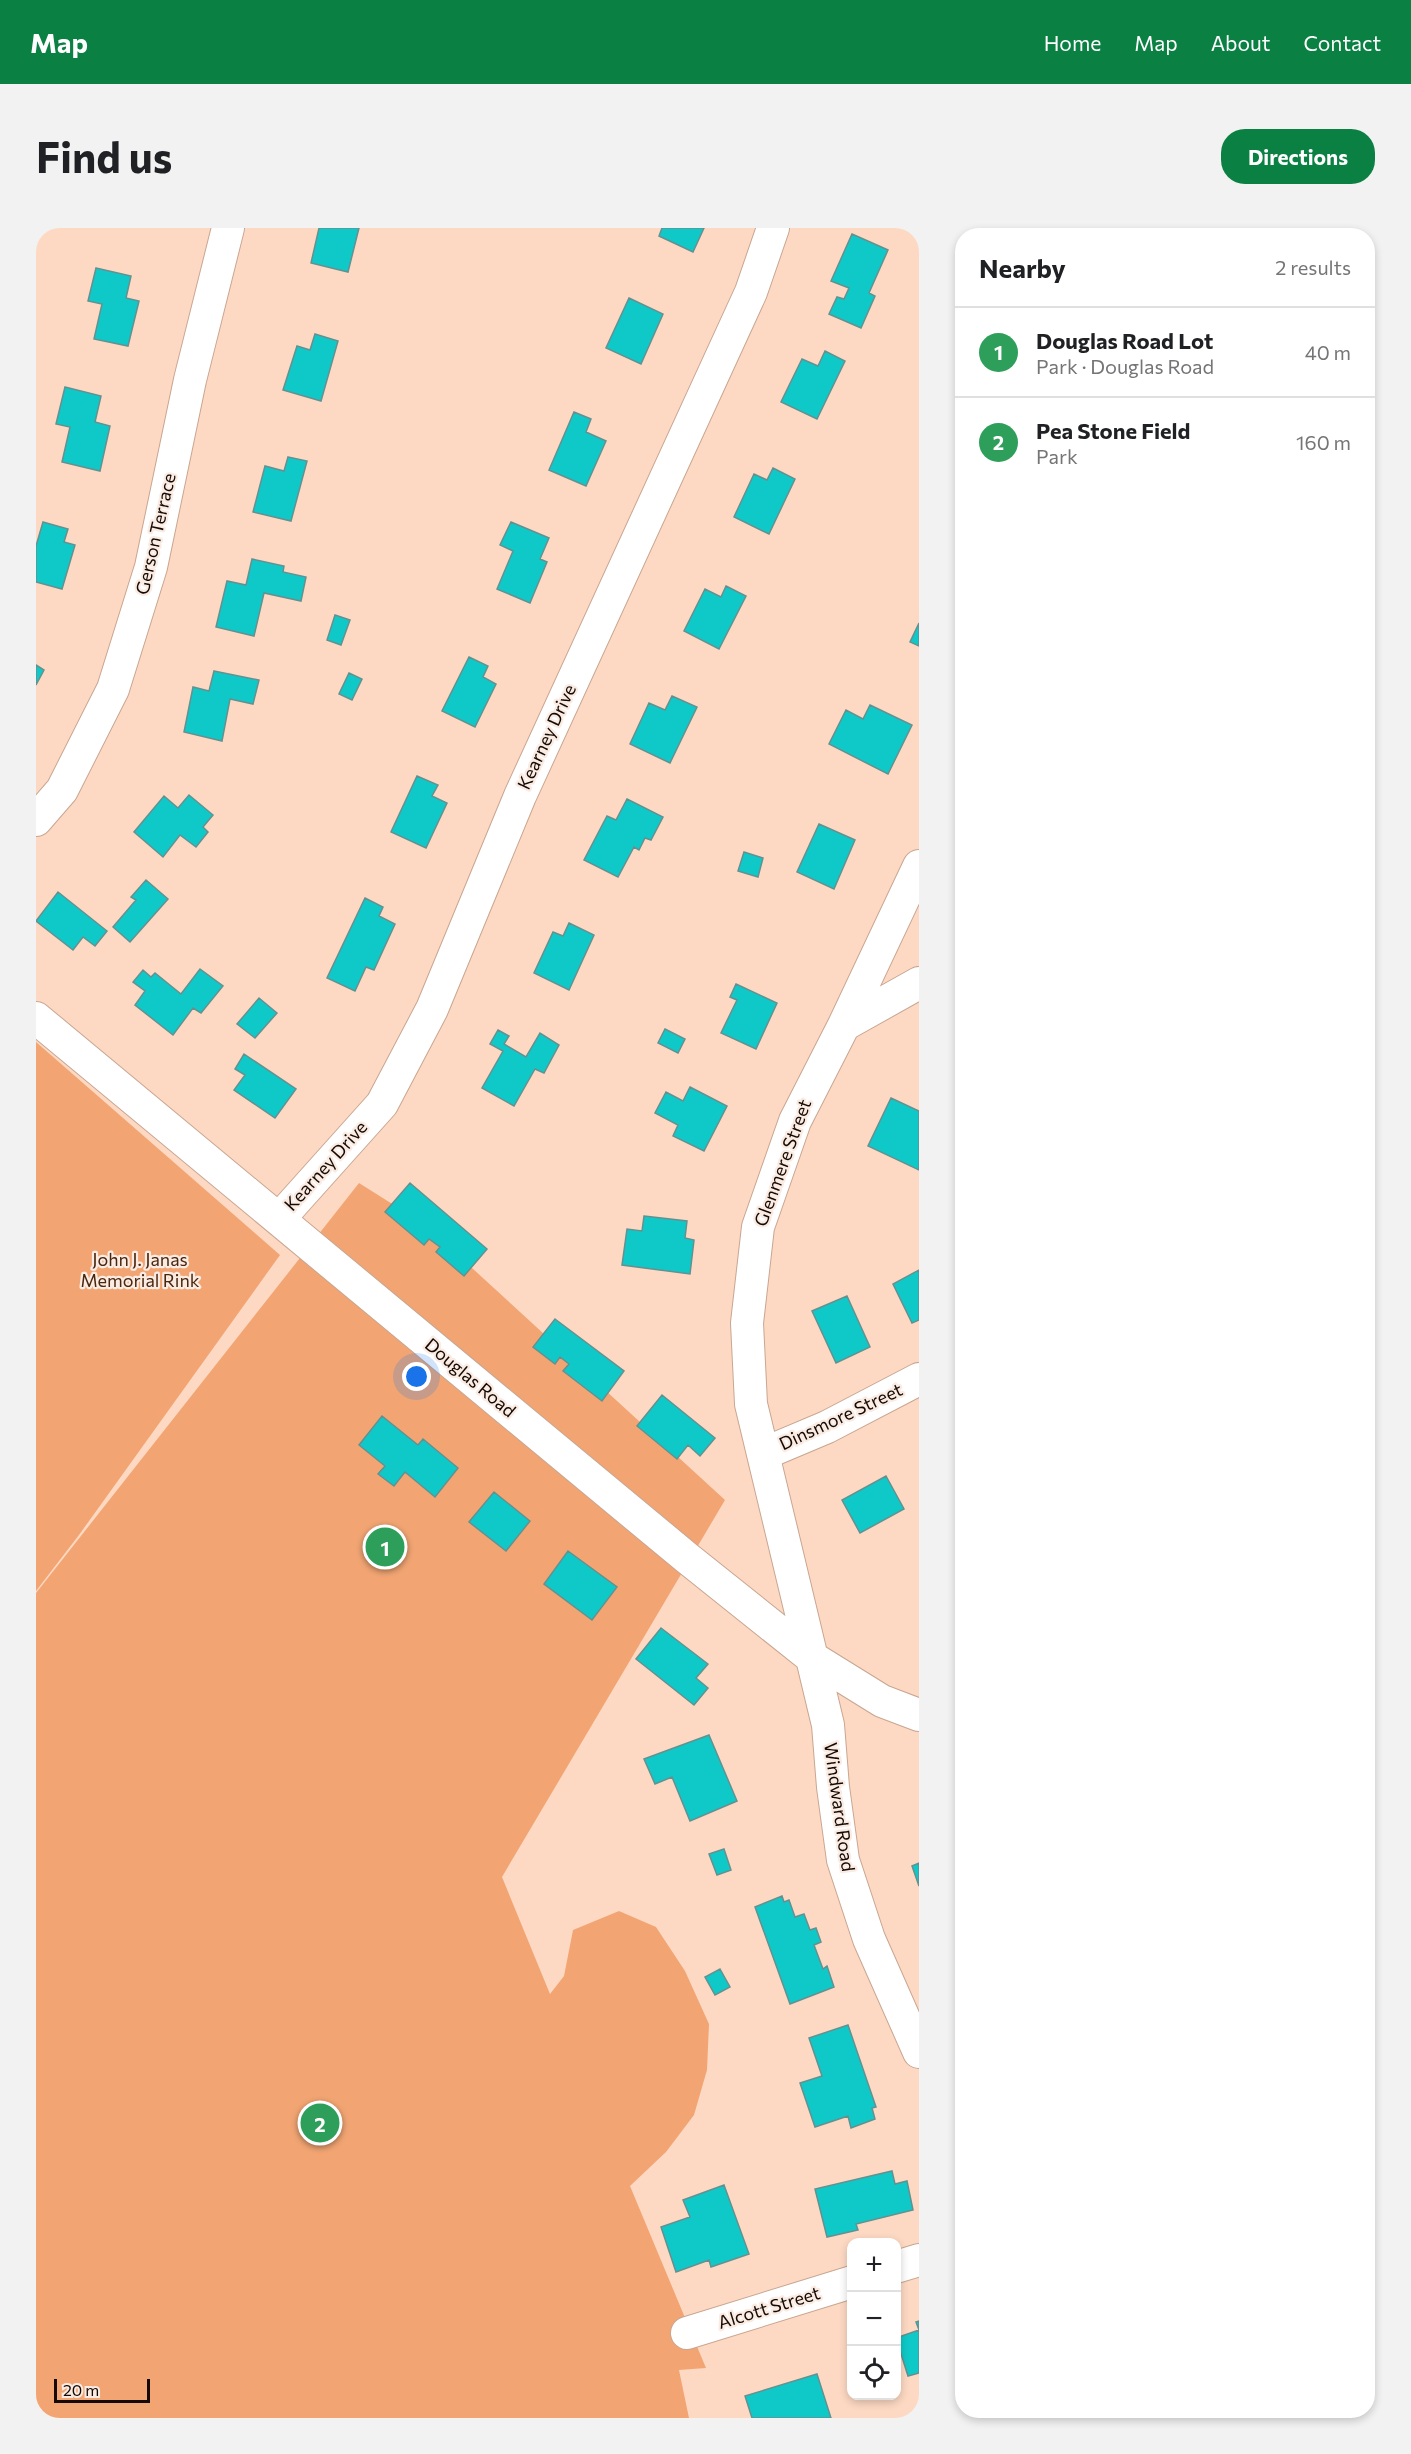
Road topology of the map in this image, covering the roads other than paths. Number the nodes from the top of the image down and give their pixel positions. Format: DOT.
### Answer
graph roads {
  1 [pos="228,228"];
  2 [pos="773,228"];
  3 [pos="36,820"];
  4 [pos="919,866"];
  5 [pos="919,983"];
  6 [pos="36,1018"];
  7 [pos="844,1024"];
  8 [pos="279,1219"];
  9 [pos="919,1379"];
  10 [pos="763,1454"];
  11 [pos="811,1657"];
  12 [pos="919,1715"];
  13 [pos="919,2052"];
  14 [pos="919,2260"];
  15 [pos="901,2266"];
  16 [pos="847,2284"];
  17 [pos="687,2333"];
  1 -- 3 [label="street, Gerson Terrace"];
  2 -- 8 [label="street, Kearney Drive"];
  4 -- 7 [label="street, Glenmere Street"];
  5 -- 7 [label="street"];
  6 -- 8 [label="street, Douglas Road"];
  7 -- 10 [label="street, Glenmere Street"];
  8 -- 11 [label="street, Douglas Road"];
  9 -- 10 [label="street, Dinsmore Street"];
  10 -- 11 [label="street, Glenmere Street"];
  11 -- 12 [label="street, Douglas Road"];
  11 -- 13 [label="street, Windward Road"];
  14 -- 15 [label="street"];
  16 -- 17 [label="street, Alcott Street"];
}
